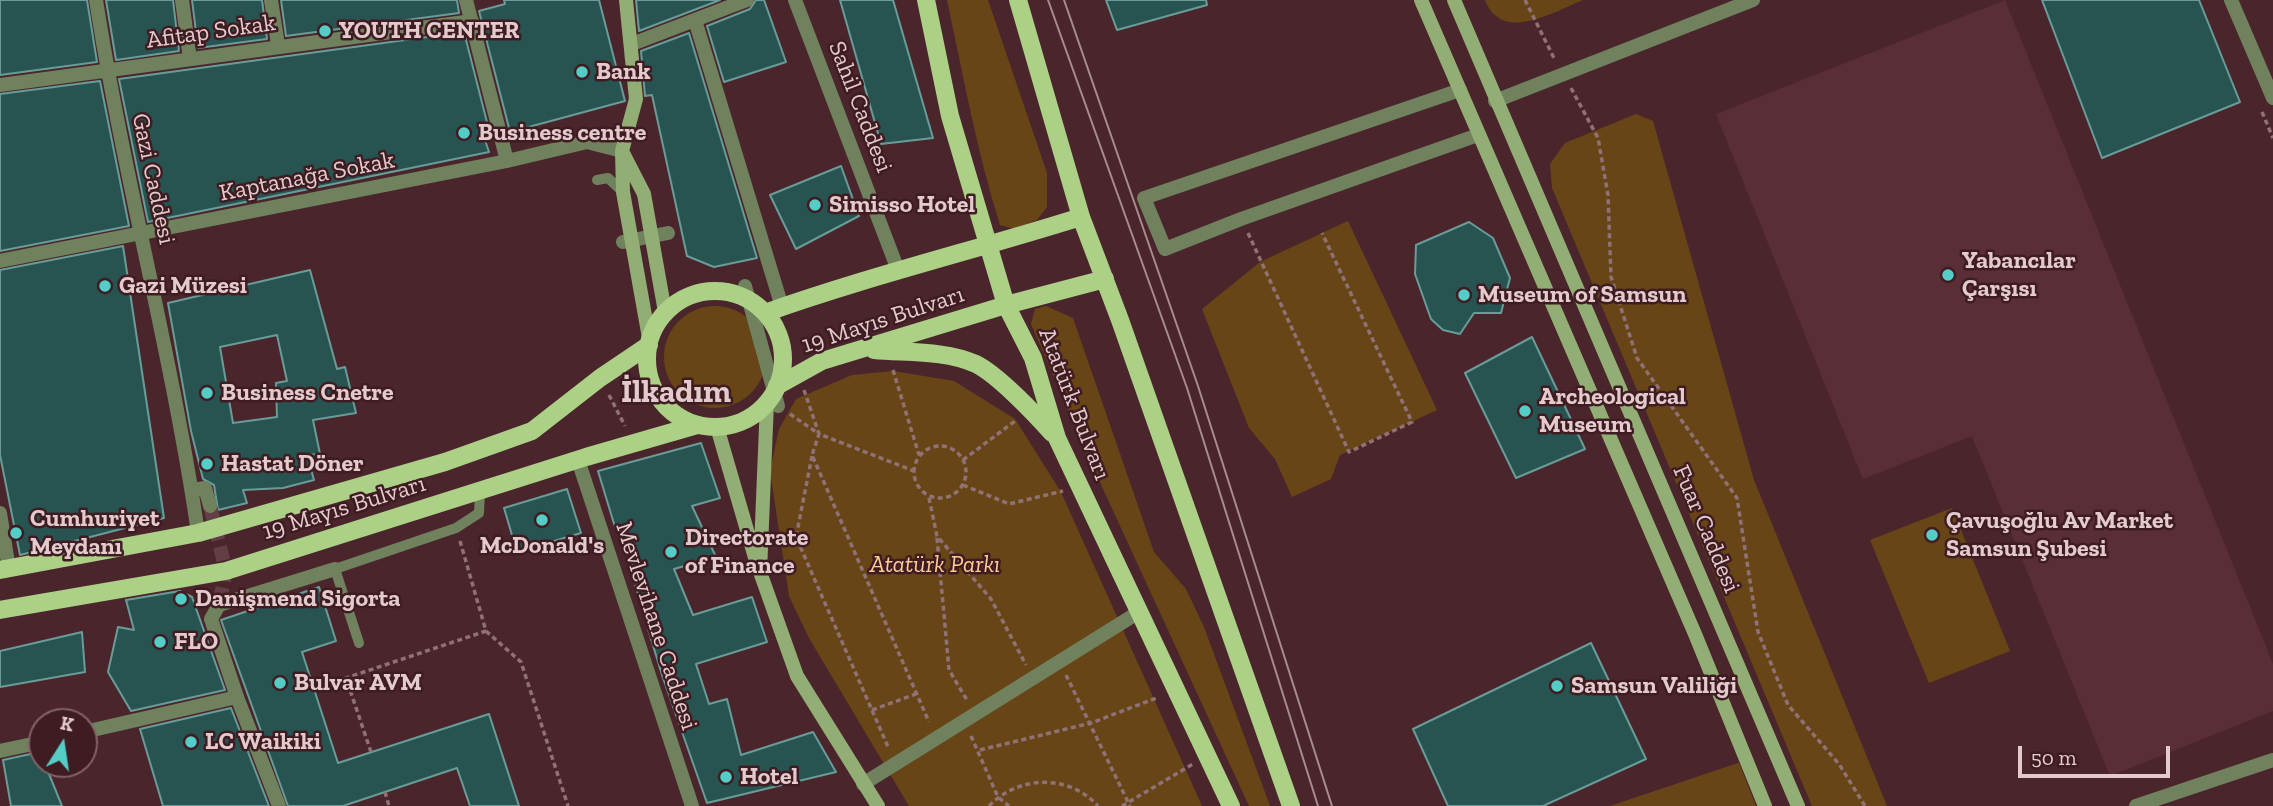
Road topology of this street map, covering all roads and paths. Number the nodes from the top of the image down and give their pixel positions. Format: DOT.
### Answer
graph roads {
  1 [pos="96,0"];
  2 [pos="182,0"];
  3 [pos="271,0"];
  4 [pos="466,0"];
  5 [pos="626,0"];
  6 [pos="747,0"];
  7 [pos="795,0"];
  8 [pos="926,0"];
  9 [pos="1018,0"];
  10 [pos="1421,0"];
  11 [pos="1454,0"];
  12 [pos="1525,0"];
  13 [pos="1752,0"];
  14 [pos="2231,0"];
  15 [pos="695,20"];
  16 [pos="471,21"];
  17 [pos="632,44"];
  18 [pos="278,45"];
  19 [pos="190,59"];
  20 [pos="107,69"];
  21 [pos="1563,74"];
  22 [pos="0,85"];
  23 [pos="1460,90"];
  24 [pos="2273,98"];
  25 [pos="1495,101"];
  26 [pos="1478,135"];
  27 [pos="622,151"];
  28 [pos="507,161"];
  29 [pos="597,180"];
  30 [pos="623,192"];
  31 [pos="1081,217"];
  32 [pos="1241,219"];
  33 [pos="668,233"];
  34 [pos="1322,233"];
  35 [pos="141,234"];
  36 [pos="650,236"];
  37 [pos="627,241"];
  38 [pos="987,247"];
  39 [pos="0,261"];
  40 [pos="898,270"];
  41 [pos="1105,279"];
  42 [pos="747,293"];
  43 [pos="1006,305"];
  44 [pos="773,310"];
  45 [pos="665,312"];
  46 [pos="649,342"];
  47 [pos="863,349"];
  48 [pos="888,351"];
  49 [pos="799,373"];
  50 [pos="600,377"];
  51 [pos="774,397"];
  52 [pos="1031,409"];
  53 [pos="697,425"];
  54 [pos="717,427"];
  55 [pos="820,434"];
  56 [pos="1056,438"];
  57 [pos="634,443"];
  58 [pos="812,455"];
  59 [pos="919,456"];
  60 [pos="578,460"];
  61 [pos="963,460"];
  62 [pos="914,471"];
  63 [pos="962,485"];
  64 [pos="1079,487"];
  65 [pos="192,490"];
  66 [pos="480,491"];
  67 [pos="929,498"];
  68 [pos="210,506"];
  69 [pos="0,513"];
  70 [pos="456,528"];
  71 [pos="198,533"];
  72 [pos="937,536"];
  73 [pos="335,569"];
  74 [pos="4,570"];
  75 [pos="760,572"];
  76 [pos="0,610"];
  77 [pos="1139,612"];
  78 [pos="486,631"];
  79 [pos="359,643"];
  80 [pos="1061,664"];
  81 [pos="1034,679"];
  82 [pos="1176,690"];
  83 [pos="916,694"];
  84 [pos="237,697"];
  85 [pos="872,710"];
  86 [pos="969,718"];
  87 [pos="1091,723"];
  88 [pos="98,729"];
  89 [pos="935,737"];
  90 [pos="28,745"];
  91 [pos="980,750"];
  92 [pos="0,751"];
  93 [pos="371,752"];
  94 [pos="1208,757"];
  95 [pos="2273,760"];
  96 [pos="895,763"];
  97 [pos="863,784"];
  98 [pos="385,792"];
  99 [pos="998,797"];
  100 [pos="1129,804"];
  101 [pos="279,806"];
  102 [pos="389,806"];
  103 [pos="568,806"];
  104 [pos="691,806"];
  105 [pos="878,806"];
  106 [pos="989,806"];
  107 [pos="1009,806"];
  108 [pos="1098,806"];
  109 [pos="1122,806"];
  110 [pos="1231,806"];
  111 [pos="1291,806"];
  112 [pos="1765,806"];
  113 [pos="1798,806"];
  114 [pos="1865,806"];
  115 [pos="2136,806"];
  1 -- 20 [label="street, Gazi Caddesi"];
  2 -- 19 [label="street"];
  3 -- 18 [label="street"];
  4 -- 16 [label="street"];
  5 -- 17 [label="main road"];
  6 -- 15 [label="street"];
  7 -- 40 [label="street, Sahil Caddesi"];
  8 -- 38 [label="main road, Atatürk Bulvarı"];
  9 -- 31 [label="main road"];
  10 -- 23 [label="main road, Fuar Caddesi"];
  11 -- 25 [label="main road, Fuar Caddesi"];
  12 -- 21 [label="path"];
  13 -- 21 [label="street"];
  14 -- 24 [label="street"];
  15 -- 17 [label="street"];
  15 -- 44 [label="street"];
  16 -- 18 [label="street, Afitap Sokak"];
  16 -- 28 [label="street"];
  17 -- 27 [label="main road"];
  18 -- 19 [label="street, Afitap Sokak"];
  19 -- 20 [label="street, Afitap Sokak"];
  20 -- 22 [label="street, Afitap Sokak"];
  20 -- 35 [label="street, Gazi Caddesi"];
  21 -- 25 [label="street"];
  21 -- 114 [label="path"];
  23 -- 26 [label="main road, Fuar Caddesi"];
  23 -- 32 [label="street"];
  25 -- 113 [label="main road, Fuar Caddesi"];
  26 -- 32 [label="street"];
  26 -- 112 [label="main road, Fuar Caddesi"];
  27 -- 28 [label="street, Kaptanağa Sokak"];
  27 -- 30 [label="main road"];
  27 -- 36 [label="main road"];
  28 -- 35 [label="street, Kaptanağa Sokak"];
  29 -- 30 [label="lane"];
  30 -- 37 [label="main road"];
  31 -- 38 [label="main road, 19 Mayıs Bulvarı"];
  31 -- 41 [label="main road"];
  32 -- 34 [label="path"];
  33 -- 36 [label="street"];
  35 -- 39 [label="street, Kaptanağa Sokak"];
  35 -- 65 [label="street, Gazi Caddesi"];
  36 -- 37 [label="street"];
  36 -- 45 [label="main road"];
  37 -- 46 [label="main road"];
  38 -- 40 [label="main road, 19 Mayıs Bulvarı"];
  38 -- 43 [label="main road, Atatürk Bulvarı"];
  40 -- 44 [label="main road, 19 Mayıs Bulvarı"];
  41 -- 43 [label="main road, 19 Mayıs Bulvarı"];
  41 -- 111 [label="main road"];
  42 -- 44 [label="main road"];
  42 -- 45 [label="main road"];
  42 -- 51 [label="street"];
  43 -- 47 [label="main road, 19 Mayıs Bulvarı"];
  43 -- 56 [label="main road, Atatürk Bulvarı"];
  44 -- 51 [label="main road"];
  45 -- 46 [label="main road"];
  46 -- 50 [label="main road, 19 Mayıs Bulvarı"];
  46 -- 53 [label="main road"];
  47 -- 48 [label="main road"];
  47 -- 49 [label="main road, 19 Mayıs Bulvarı"];
  48 -- 52 [label="main road"];
  48 -- 59 [label="path"];
  49 -- 51 [label="main road, 19 Mayıs Bulvarı"];
  49 -- 55 [label="path"];
  50 -- 57 [label="path"];
  50 -- 71 [label="main road, 19 Mayıs Bulvarı"];
  51 -- 54 [label="main road"];
  51 -- 55 [label="path"];
  51 -- 75 [label="main road"];
  52 -- 56 [label="main road"];
  52 -- 61 [label="path"];
  53 -- 54 [label="main road"];
  53 -- 57 [label="main road, 19 Mayıs Bulvarı"];
  54 -- 75 [label="main road"];
  55 -- 58 [label="path"];
  55 -- 62 [label="path"];
  56 -- 64 [label="main road, Atatürk Bulvarı"];
  57 -- 60 [label="main road, 19 Mayıs Bulvarı"];
  58 -- 83 [label="path"];
  58 -- 85 [label="path"];
  59 -- 61 [label="path"];
  59 -- 62 [label="path"];
  60 -- 66 [label="main road, 19 Mayıs Bulvarı"];
  60 -- 104 [label="street, Mevlevihane Caddesi"];
  61 -- 63 [label="path"];
  62 -- 67 [label="path"];
  63 -- 64 [label="path"];
  63 -- 67 [label="path"];
  64 -- 77 [label="main road, Atatürk Bulvarı"];
  65 -- 68 [label="street"];
  65 -- 71 [label="street, Gazi Caddesi"];
  66 -- 70 [label="lane"];
  66 -- 76 [label="main road, 19 Mayıs Bulvarı"];
  67 -- 72 [label="path"];
  69 -- 74 [label="street"];
  70 -- 73 [label="lane"];
  70 -- 78 [label="path"];
  71 -- 74 [label="main road, 19 Mayıs Bulvarı"];
  72 -- 81 [label="path"];
  72 -- 86 [label="path"];
  73 -- 79 [label="lane"];
  73 -- 84 [label="street"];
  75 -- 97 [label="main road"];
  77 -- 80 [label="street"];
  77 -- 82 [label="main road, Atatürk Bulvarı"];
  78 -- 93 [label="path"];
  78 -- 103 [label="path"];
  80 -- 81 [label="street"];
  80 -- 87 [label="path"];
  81 -- 86 [label="street"];
  82 -- 87 [label="path"];
  82 -- 94 [label="main road, Atatürk Bulvarı"];
  83 -- 85 [label="path"];
  83 -- 89 [label="path"];
  84 -- 88 [label="street"];
  84 -- 101 [label="street"];
  85 -- 96 [label="path"];
  86 -- 89 [label="street"];
  86 -- 91 [label="path"];
  87 -- 91 [label="path"];
  87 -- 100 [label="path"];
  89 -- 96 [label="street"];
  90 -- 92 [label="street"];
  91 -- 99 [label="path"];
  94 -- 100 [label="path"];
  94 -- 110 [label="main road, Atatürk Bulvarı"];
  95 -- 115 [label="street"];
  96 -- 97 [label="street"];
  97 -- 105 [label="main road"];
  98 -- 102 [label="path"];
  99 -- 106 [label="path"];
  99 -- 107 [label="path"];
  99 -- 108 [label="path"];
  100 -- 109 [label="path"];
}
